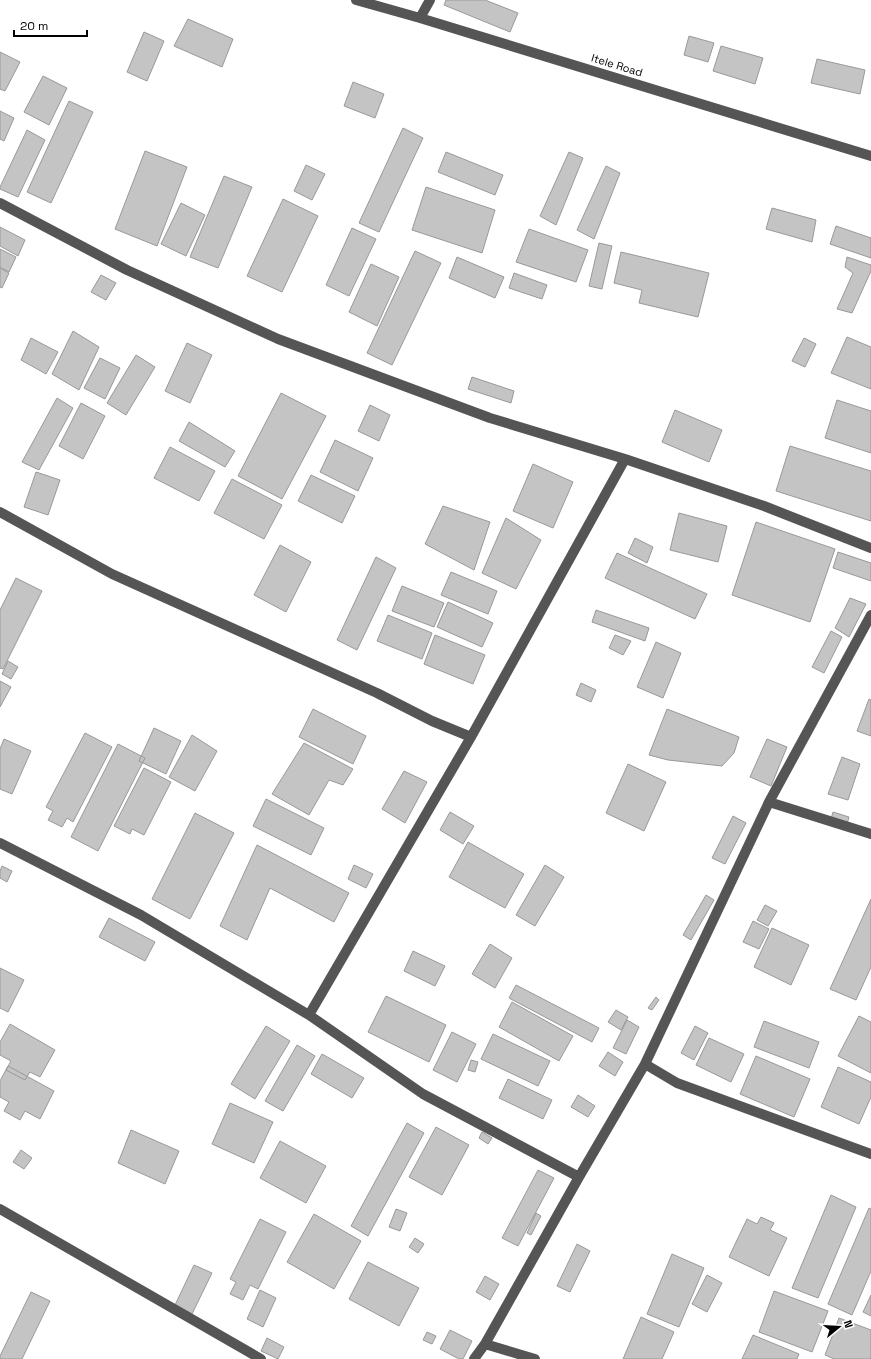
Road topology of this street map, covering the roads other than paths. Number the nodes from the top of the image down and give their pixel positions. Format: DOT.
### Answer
graph roads {
  1 [pos="356,0"];
  2 [pos="430,0"];
  3 [pos="420,18"];
  4 [pos="871,156"];
  5 [pos="0,203"];
  6 [pos="625,459"];
  7 [pos="0,512"];
  8 [pos="871,548"];
  9 [pos="871,615"];
  10 [pos="471,737"];
  11 [pos="769,802"];
  12 [pos="871,834"];
  13 [pos="0,843"];
  14 [pos="309,1015"];
  15 [pos="645,1064"];
  16 [pos="871,1154"];
  17 [pos="579,1177"];
  18 [pos="0,1209"];
  19 [pos="485,1344"];
  20 [pos="261,1359"];
  21 [pos="474,1359"];
  22 [pos="535,1359"];
  1 -- 3 [label="street, Itele Road"];
  2 -- 3 [label="street"];
  3 -- 4 [label="street, Itele Road"];
  5 -- 6 [label="street"];
  6 -- 8 [label="street"];
  6 -- 10 [label="street"];
  7 -- 10 [label="street"];
  9 -- 11 [label="street"];
  10 -- 14 [label="street"];
  11 -- 12 [label="street"];
  11 -- 15 [label="street"];
  13 -- 14 [label="street"];
  14 -- 17 [label="street"];
  15 -- 16 [label="street"];
  15 -- 17 [label="street"];
  17 -- 19 [label="street"];
  18 -- 20 [label="street"];
  19 -- 21 [label="street"];
  19 -- 22 [label="street"];
}
